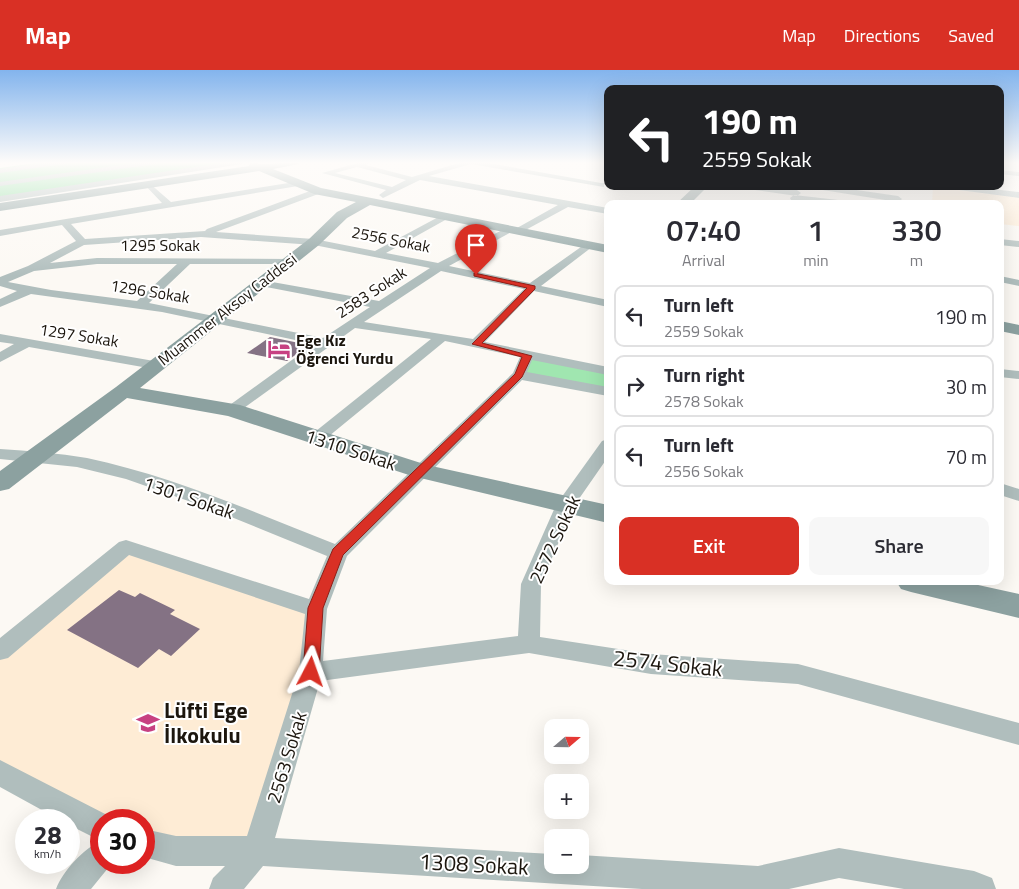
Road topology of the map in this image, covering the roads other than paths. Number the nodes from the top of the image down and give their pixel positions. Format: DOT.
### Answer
graph roads {
  1 [pos="17,200"];
  2 [pos="44,200"];
  3 [pos="164,200"];
  4 [pos="203,200"];
  5 [pos="291,200"];
  6 [pos="359,200"];
  7 [pos="370,200"];
  8 [pos="543,200"];
  9 [pos="572,200"];
  10 [pos="366,202"];
  11 [pos="0,203"];
  12 [pos="565,204"];
  13 [pos="170,206"];
  14 [pos="0,207"];
  15 [pos="604,210"];
  16 [pos="444,217"];
  17 [pos="66,224"];
  18 [pos="515,230"];
  19 [pos="0,233"];
  20 [pos="201,234"];
  21 [pos="82,242"];
  22 [pos="314,242"];
  23 [pos="1004,242"];
  24 [pos="1019,244"];
  25 [pos="588,245"];
  26 [pos="604,248"];
  27 [pos="377,254"];
  28 [pos="187,262"];
  29 [pos="288,262"];
  30 [pos="439,267"];
  31 [pos="32,268"];
  32 [pos="1004,280"];
  33 [pos="0,282"];
  34 [pos="261,283"];
  35 [pos="1019,283"];
  36 [pos="532,287"];
  37 [pos="27,291"];
  38 [pos="0,303"];
  39 [pos="604,303"];
  40 [pos="140,305"];
  41 [pos="381,305"];
  42 [pos="216,318"];
  43 [pos="353,324"];
  44 [pos="1004,327"];
  45 [pos="1019,330"];
  46 [pos="442,337"];
  47 [pos="0,338"];
  48 [pos="325,342"];
  49 [pos="25,344"];
  50 [pos="476,344"];
  51 [pos="528,356"];
  52 [pos="0,358"];
  53 [pos="154,365"];
  54 [pos="604,370"];
  55 [pos="1004,373"];
  56 [pos="519,375"];
  57 [pos="1019,375"];
  58 [pos="123,391"];
  59 [pos="604,391"];
  60 [pos="232,410"];
  61 [pos="317,438"];
  62 [pos="604,450"];
  63 [pos="0,454"];
  64 [pos="36,456"];
  65 [pos="421,471"];
  66 [pos="0,483"];
  67 [pos="1004,490"];
  68 [pos="1019,495"];
  69 [pos="565,505"];
  70 [pos="604,513"];
  71 [pos="338,553"];
  72 [pos="928,585"];
  73 [pos="1019,606"];
  74 [pos="316,608"];
  75 [pos="529,644"];
  76 [pos="0,651"];
  77 [pos="311,672"];
  78 [pos="1019,734"];
  79 [pos="0,774"];
  80 [pos="90,821"];
  81 [pos="155,846"];
  82 [pos="258,851"];
  83 [pos="90,868"];
  84 [pos="756,885"];
  85 [pos="71,889"];
  86 [pos="224,889"];
  87 [pos="981,889"];
  1 -- 11 [label="street"];
  2 -- 14 [label="street"];
  3 -- 13 [label="street"];
  4 -- 13 [label="street"];
  5 -- 20 [label="street"];
  6 -- 10 [label="street"];
  7 -- 10 [label="street, Muammer Aksoy Caddesi"];
  8 -- 12 [label="street"];
  9 -- 12 [label="street, 2583 Sokak"];
  10 -- 16 [label="street"];
  10 -- 22 [label="street, Muammer Aksoy Caddesi"];
  12 -- 15 [label="street"];
  12 -- 18 [label="street, 2583 Sokak"];
  13 -- 17 [label="street"];
  16 -- 18 [label="street"];
  16 -- 27 [label="street"];
  17 -- 19 [label="street"];
  17 -- 21 [label="street"];
  18 -- 25 [label="street"];
  18 -- 30 [label="street, 2583 Sokak"];
  20 -- 21 [label="street"];
  20 -- 22 [label="street, 2556 Sokak"];
  21 -- 31 [label="street"];
  22 -- 27 [label="street, 2556 Sokak"];
  22 -- 29 [label="street, Muammer Aksoy Caddesi"];
  23 -- 24 [label="street"];
  25 -- 26 [label="street"];
  25 -- 36 [label="street"];
  27 -- 30 [label="street, 2556 Sokak"];
  28 -- 29 [label="street, 1295 Sokak"];
  28 -- 31 [label="street, 1295 Sokak"];
  28 -- 40 [label="street"];
  29 -- 34 [label="street, Muammer Aksoy Caddesi"];
  30 -- 36 [label="street, 2556 Sokak"];
  30 -- 41 [label="street, 2583 Sokak"];
  31 -- 33 [label="street"];
  32 -- 35 [label="street"];
  33 -- 37 [label="street, 1296 Sokak"];
  34 -- 41 [label="street"];
  34 -- 42 [label="street, Muammer Aksoy Caddesi"];
  36 -- 39 [label="street, 2556 Sokak"];
  36 -- 50 [label="street"];
  37 -- 38 [label="street"];
  37 -- 40 [label="street, 1296 Sokak"];
  40 -- 42 [label="street, 1296 Sokak"];
  41 -- 43 [label="street, 2583 Sokak"];
  42 -- 48 [label="street, 1296 Sokak"];
  42 -- 53 [label="street, Muammer Aksoy Caddesi"];
  43 -- 46 [label="street"];
  43 -- 48 [label="street, 2583 Sokak"];
  44 -- 45 [label="street"];
  46 -- 50 [label="street"];
  46 -- 61 [label="street"];
  47 -- 49 [label="street, 1297 Sokak"];
  48 -- 60 [label="street, 2583 Sokak"];
  49 -- 52 [label="street"];
  49 -- 53 [label="street, 1297 Sokak"];
  50 -- 51 [label="street"];
  51 -- 54 [label="street"];
  51 -- 56 [label="street, 2563 Sokak"];
  53 -- 58 [label="street, Muammer Aksoy Caddesi"];
  55 -- 57 [label="street"];
  56 -- 59 [label="street"];
  56 -- 65 [label="street, 2563 Sokak"];
  58 -- 60 [label="street, 1310 Sokak"];
  58 -- 64 [label="street, Muammer Aksoy Caddesi"];
  60 -- 61 [label="street, 1310 Sokak"];
  61 -- 65 [label="street, 1310 Sokak"];
  62 -- 69 [label="street, 2572 Sokak"];
  63 -- 64 [label="street, 1301 Sokak"];
  64 -- 66 [label="street, Muammer Aksoy Caddesi"];
  64 -- 71 [label="street, 1301 Sokak"];
  65 -- 69 [label="street, 1310 Sokak"];
  65 -- 71 [label="street, 2563 Sokak"];
  67 -- 68 [label="street"];
  69 -- 70 [label="street, 1310 Sokak"];
  69 -- 75 [label="street, 2572 Sokak"];
  71 -- 74 [label="street, 2563 Sokak"];
  72 -- 73 [label="street"];
  74 -- 76 [label="street"];
  74 -- 77 [label="street, 2563 Sokak"];
  75 -- 77 [label="street, 2574 Sokak"];
  75 -- 78 [label="street, 2574 Sokak"];
  77 -- 82 [label="street, 2563 Sokak"];
  79 -- 80 [label="street"];
  81 -- 82 [label="street, 1308 Sokak"];
  82 -- 84 [label="street, 1308 Sokak"];
  82 -- 86 [label="street"];
  83 -- 85 [label="street"];
  84 -- 87 [label="street, 1308 Sokak"];
}
